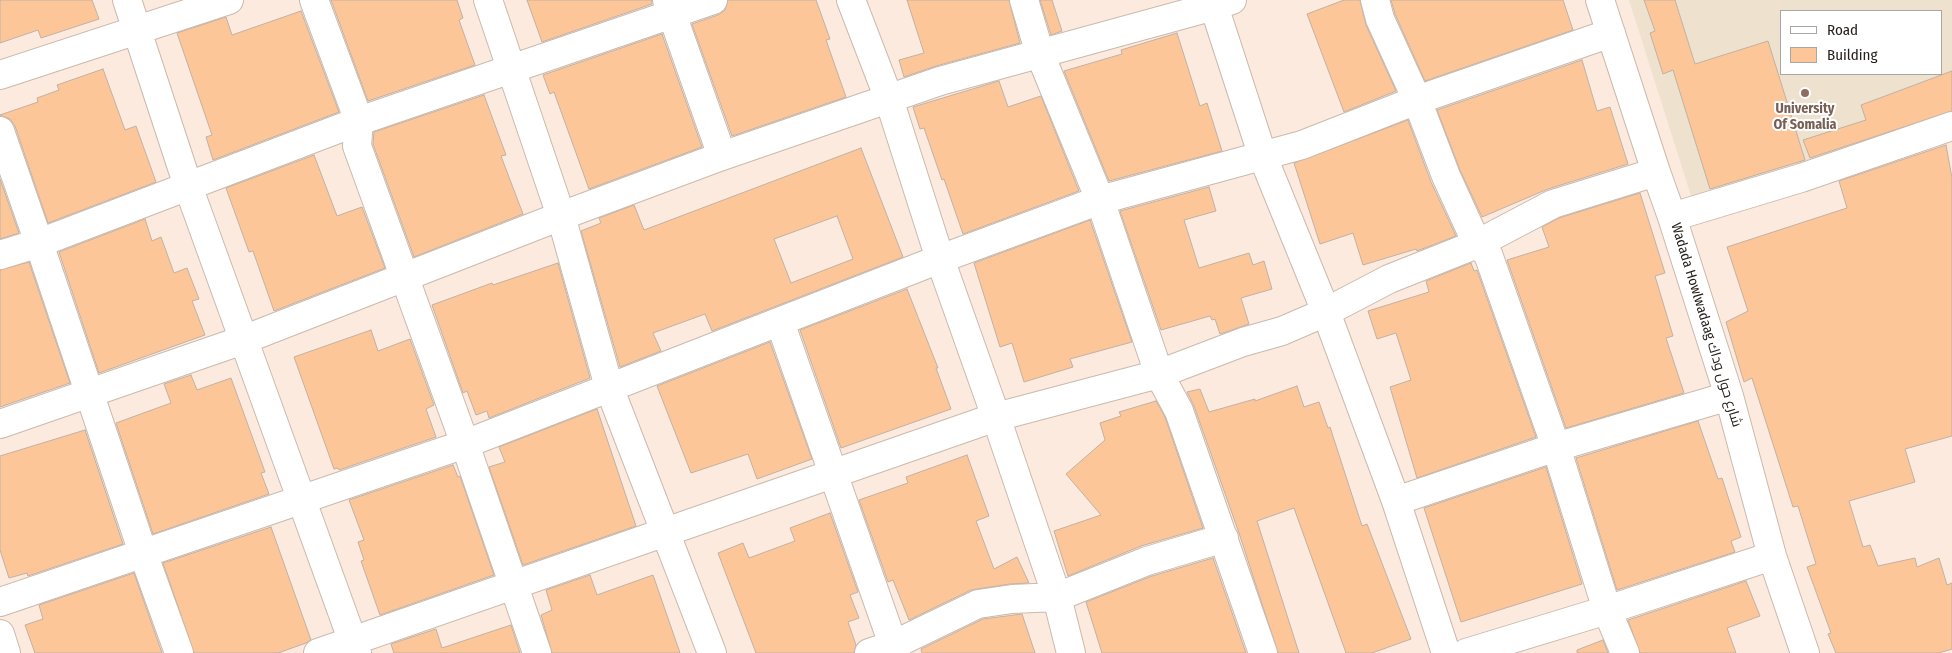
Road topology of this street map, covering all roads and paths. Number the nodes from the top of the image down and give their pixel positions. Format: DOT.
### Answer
graph roads {
  1 [pos="127,0"];
  2 [pos="229,0"];
  3 [pos="314,0"];
  4 [pos="488,0"];
  5 [pos="712,0"];
  6 [pos="851,0"];
  7 [pos="1024,0"];
  8 [pos="1374,0"];
  9 [pos="1600,0"];
  10 [pos="1220,2"];
  11 [pos="669,7"];
  12 [pos="137,30"];
  13 [pos="1611,33"];
  14 [pos="1040,54"];
  15 [pos="512,69"];
  16 [pos="0,75"];
  17 [pos="889,99"];
  18 [pos="1417,100"];
  19 [pos="360,121"];
  20 [pos="1952,126"];
  21 [pos="0,131"];
  22 [pos="722,156"];
  23 [pos="1263,157"];
  24 [pos="1656,172"];
  25 [pos="188,186"];
  26 [pos="1100,200"];
  27 [pos="561,216"];
  28 [pos="1672,216"];
  29 [pos="39,242"];
  30 [pos="1477,244"];
  31 [pos="0,255"];
  32 [pos="940,259"];
  33 [pos="406,277"];
  34 [pos="1326,312"];
  35 [pos="780,322"];
  36 [pos="243,340"];
  37 [pos="1159,374"];
  38 [pos="609,387"];
  39 [pos="90,394"];
  40 [pos="1729,396"];
  41 [pos="996,417"];
  42 [pos="0,424"];
  43 [pos="465,444"];
  44 [pos="1556,447"];
  45 [pos="833,474"];
  46 [pos="302,500"];
  47 [pos="1396,501"];
  48 [pos="666,532"];
  49 [pos="1224,538"];
  50 [pos="143,552"];
  51 [pos="1772,556"];
  52 [pos="514,585"];
  53 [pos="1057,597"];
  54 [pos="0,602"];
  55 [pos="1607,610"];
  56 [pos="0,634"];
  57 [pos="355,647"];
  58 [pos="886,650"];
  59 [pos="6,653"];
  60 [pos="179,653"];
  61 [pos="318,653"];
  62 [pos="537,653"];
  63 [pos="712,653"];
  64 [pos="1071,653"];
  65 [pos="1263,653"];
  66 [pos="1446,653"];
  67 [pos="1466,653"];
  68 [pos="1624,653"];
  69 [pos="1805,653"];
  1 -- 12 [label="street"];
  2 -- 12 [label="street"];
  3 -- 19 [label="street"];
  4 -- 15 [label="street"];
  5 -- 11 [label="street"];
  6 -- 17 [label="street"];
  7 -- 14 [label="street"];
  8 -- 18 [label="street"];
  9 -- 13 [label="street, Wadada Howlwadaag شارع حول وداك"];
  10 -- 14 [label="street"];
  10 -- 23 [label="street"];
  11 -- 15 [label="street"];
  11 -- 22 [label="street"];
  12 -- 16 [label="street"];
  12 -- 25 [label="street"];
  13 -- 18 [label="street"];
  13 -- 24 [label="street, Wadada Howlwadaag شارع حول وداك"];
  14 -- 17 [label="street"];
  14 -- 26 [label="street"];
  15 -- 19 [label="street"];
  15 -- 27 [label="street"];
  17 -- 22 [label="street"];
  17 -- 32 [label="street"];
  18 -- 23 [label="street"];
  18 -- 30 [label="street"];
  19 -- 25 [label="street"];
  19 -- 33 [label="street"];
  20 -- 28 [label="street"];
  21 -- 29 [label="street"];
  22 -- 27 [label="street"];
  23 -- 26 [label="street"];
  23 -- 34 [label="street"];
  24 -- 28 [label="street, Wadada Howlwadaag شارع حول وداك"];
  24 -- 30 [label="street"];
  25 -- 29 [label="street"];
  25 -- 36 [label="street"];
  26 -- 32 [label="street"];
  26 -- 37 [label="street"];
  27 -- 33 [label="street"];
  27 -- 38 [label="street"];
  28 -- 40 [label="street, Wadada Howlwadaag شارع حول وداك"];
  29 -- 31 [label="street"];
  29 -- 39 [label="street"];
  30 -- 34 [label="street"];
  30 -- 44 [label="street"];
  32 -- 35 [label="street"];
  32 -- 41 [label="street"];
  33 -- 36 [label="street"];
  33 -- 43 [label="street"];
  34 -- 37 [label="street"];
  34 -- 47 [label="street"];
  35 -- 38 [label="street"];
  35 -- 45 [label="street"];
  36 -- 39 [label="street"];
  36 -- 46 [label="street"];
  37 -- 41 [label="street"];
  37 -- 49 [label="street"];
  38 -- 43 [label="street"];
  38 -- 48 [label="street"];
  39 -- 42 [label="street"];
  39 -- 50 [label="street"];
  40 -- 44 [label="street"];
  40 -- 51 [label="street, Wadada Howlwadaag شارع حول وداك"];
  41 -- 45 [label="street"];
  41 -- 53 [label="street"];
  43 -- 46 [label="street"];
  43 -- 52 [label="street"];
  44 -- 47 [label="street"];
  44 -- 55 [label="street"];
  45 -- 48 [label="street"];
  45 -- 58 [label="street"];
  46 -- 50 [label="street"];
  46 -- 57 [label="street"];
  47 -- 66 [label="street"];
  48 -- 52 [label="street"];
  48 -- 63 [label="street"];
  49 -- 53 [label="street"];
  49 -- 65 [label="street"];
  50 -- 54 [label="street"];
  50 -- 60 [label="street"];
  51 -- 55 [label="street"];
  51 -- 69 [label="street, Wadada Howlwadaag شارع حول وداك"];
  52 -- 57 [label="street"];
  52 -- 62 [label="street"];
  53 -- 58 [label="street"];
  53 -- 64 [label="street"];
  55 -- 67 [label="street"];
  55 -- 68 [label="street"];
  56 -- 59 [label="street"];
  57 -- 61 [label="street"];
}
